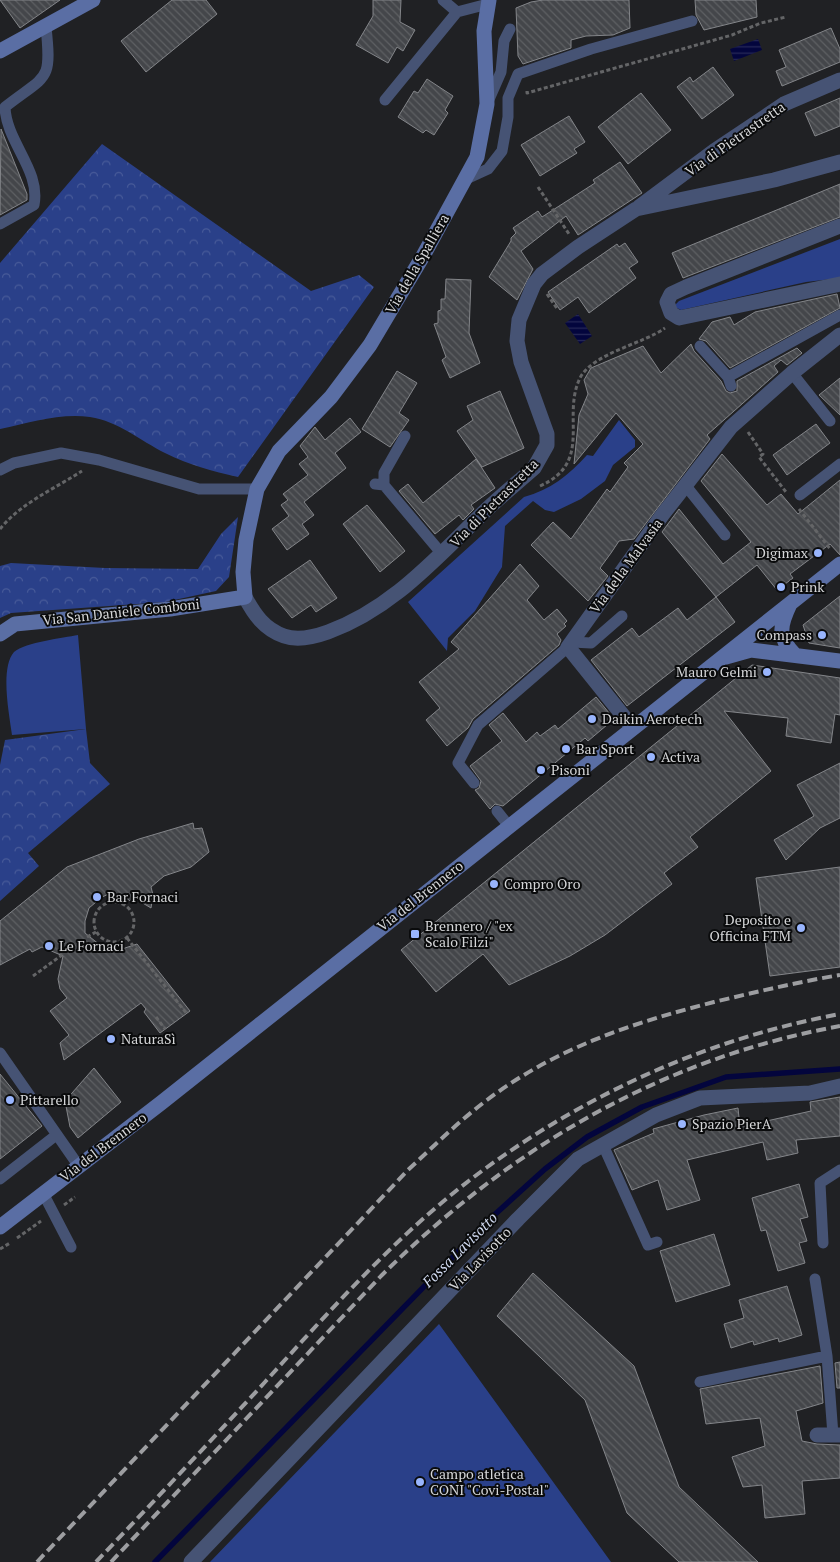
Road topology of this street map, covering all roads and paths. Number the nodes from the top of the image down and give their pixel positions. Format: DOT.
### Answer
graph roads {
  1 [pos="93,0"];
  2 [pos="443,0"];
  3 [pos="488,2"];
  4 [pos="457,12"];
  5 [pos="786,17"];
  6 [pos="692,21"];
  7 [pos="46,27"];
  8 [pos="510,29"];
  9 [pos="0,51"];
  10 [pos="531,68"];
  11 [pos="840,80"];
  12 [pos="385,100"];
  13 [pos="487,104"];
  14 [pos="3,108"];
  15 [pos="840,162"];
  16 [pos="464,180"];
  17 [pos="538,187"];
  18 [pos="636,210"];
  19 [pos="0,224"];
  20 [pos="840,226"];
  21 [pos="578,247"];
  22 [pos="840,284"];
  23 [pos="547,293"];
  24 [pos="558,310"];
  25 [pos="671,313"];
  26 [pos="840,315"];
  27 [pos="840,335"];
  28 [pos="700,346"];
  29 [pos="792,373"];
  30 [pos="830,421"];
  31 [pos="405,436"];
  32 [pos="751,437"];
  33 [pos="763,454"];
  34 [pos="99,460"];
  35 [pos="840,464"];
  36 [pos="0,470"];
  37 [pos="686,486"];
  38 [pos="257,489"];
  39 [pos="533,489"];
  40 [pos="800,495"];
  41 [pos="0,529"];
  42 [pos="725,535"];
  43 [pos="442,554"];
  44 [pos="840,564"];
  45 [pos="245,597"];
  46 [pos="790,604"];
  47 [pos="622,616"];
  48 [pos="0,634"];
  49 [pos="575,645"];
  50 [pos="794,654"];
  51 [pos="720,659"];
  52 [pos="840,661"];
  53 [pos="633,728"];
  54 [pos="474,784"];
  55 [pos="497,810"];
  56 [pos="509,826"];
  57 [pos="96,932"];
  58 [pos="87,937"];
  59 [pos="127,938"];
  60 [pos="62,955"];
  61 [pos="33,976"];
  62 [pos="186,1014"];
  63 [pos="156,1017"];
  64 [pos="165,1029"];
  65 [pos="0,1053"];
  66 [pos="840,1086"];
  67 [pos="56,1136"];
  68 [pos="602,1145"];
  69 [pos="78,1165"];
  70 [pos="840,1170"];
  71 [pos="0,1179"];
  72 [pos="43,1193"];
  73 [pos="53,1213"];
  74 [pos="0,1227"];
  75 [pos="657,1242"];
  76 [pos="823,1243"];
  77 [pos="71,1247"];
  78 [pos="0,1249"];
  79 [pos="815,1279"];
  80 [pos="826,1356"];
  81 [pos="700,1382"];
  82 [pos="817,1435"];
  83 [pos="836,1435"];
  84 [pos="191,1562"];
  1 -- 7 [label="main road"];
  2 -- 4 [label="lane"];
  3 -- 4 [label="lane, Via della Spalliera"];
  3 -- 13 [label="main road, Via della Spalliera"];
  4 -- 12 [label="lane"];
  5 -- 10 [label="path"];
  6 -- 10 [label="lane"];
  7 -- 9 [label="main road"];
  7 -- 14 [label="lane"];
  8 -- 13 [label="lane"];
  10 -- 16 [label="lane"];
  11 -- 18 [label="street, Via di Pietrastretta"];
  13 -- 16 [label="main road, Via della Spalliera"];
  14 -- 19 [label="lane"];
  15 -- 18 [label="street, Via di Pietrastretta"];
  16 -- 38 [label="main road, Via della Spalliera"];
  17 -- 21 [label="path"];
  18 -- 21 [label="street, Via di Pietrastretta"];
  20 -- 25 [label="street"];
  21 -- 43 [label="street, Via di Pietrastretta"];
  22 -- 25 [label="street"];
  23 -- 24 [label="path"];
  25 -- 39 [label="path"];
  26 -- 28 [label="lane"];
  27 -- 29 [label="street, Via della Malvasia"];
  29 -- 30 [label="lane"];
  29 -- 37 [label="street, Via della Malvasia"];
  31 -- 43 [label="lane, Via di Pietrastretta"];
  32 -- 33 [label="path"];
  34 -- 36 [label="lane"];
  34 -- 38 [label="lane"];
  34 -- 41 [label="path"];
  35 -- 40 [label="lane"];
  37 -- 42 [label="lane"];
  37 -- 49 [label="street, Via della Malvasia"];
  38 -- 45 [label="main road, Via della Spalliera"];
  43 -- 45 [label="street, Via di Pietrastretta"];
  44 -- 46 [label="main road, Via del Brennero"];
  45 -- 48 [label="main road, Via San Daniele Comboni"];
  46 -- 50 [label="main road"];
  46 -- 51 [label="main road, Via del Brennero"];
  47 -- 49 [label="lane, Via della Malvasia"];
  49 -- 53 [label="street"];
  49 -- 54 [label="lane, Via della Malvasia"];
  50 -- 51 [label="main road"];
  50 -- 52 [label="main road"];
  51 -- 53 [label="main road, Via del Brennero"];
  53 -- 56 [label="main road, Via del Brennero"];
  55 -- 56 [label="lane"];
  56 -- 69 [label="main road, Via del Brennero"];
  57 -- 58 [label="path"];
  57 -- 59 [label="path"];
  57 -- 59 [label="path"];
  59 -- 62 [label="path"];
  60 -- 61 [label="path"];
  63 -- 64 [label="path"];
  65 -- 67 [label="lane"];
  66 -- 68 [label="street, Via Lavisotto"];
  67 -- 69 [label="lane"];
  67 -- 71 [label="lane"];
  68 -- 75 [label="lane"];
  68 -- 84 [label="street, Via Lavisotto"];
  69 -- 72 [label="main road, Via del Brennero"];
  70 -- 76 [label="lane"];
  72 -- 73 [label="lane"];
  72 -- 74 [label="main road, Via del Brennero"];
  73 -- 77 [label="lane"];
  73 -- 78 [label="path"];
  79 -- 80 [label="lane"];
  80 -- 81 [label="lane"];
  80 -- 83 [label="lane"];
  82 -- 83 [label="street"];
}
